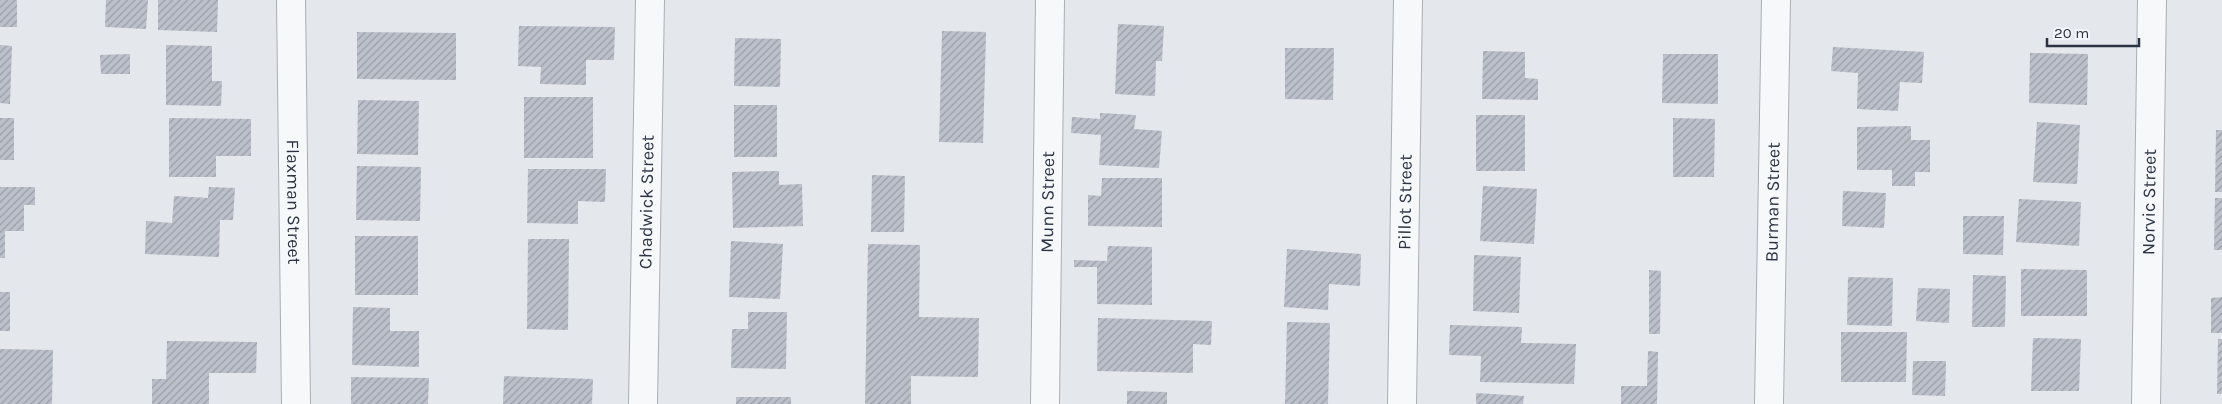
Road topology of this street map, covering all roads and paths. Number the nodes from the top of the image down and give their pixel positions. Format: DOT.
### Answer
graph roads {
  1 [pos="291,0"];
  2 [pos="650,0"];
  3 [pos="1050,0"];
  4 [pos="1408,0"];
  5 [pos="1776,0"];
  6 [pos="2152,0"];
  7 [pos="296,404"];
  8 [pos="643,404"];
  9 [pos="1045,404"];
  10 [pos="1402,404"];
  11 [pos="1769,404"];
  12 [pos="2146,404"];
  1 -- 7 [label="street, Flaxman Street"];
  2 -- 8 [label="street, Chadwick Street"];
  3 -- 9 [label="street, Munn Street"];
  4 -- 10 [label="street, Pillot Street"];
  5 -- 11 [label="street, Burman Street"];
  6 -- 12 [label="street, Norvic Street"];
}
